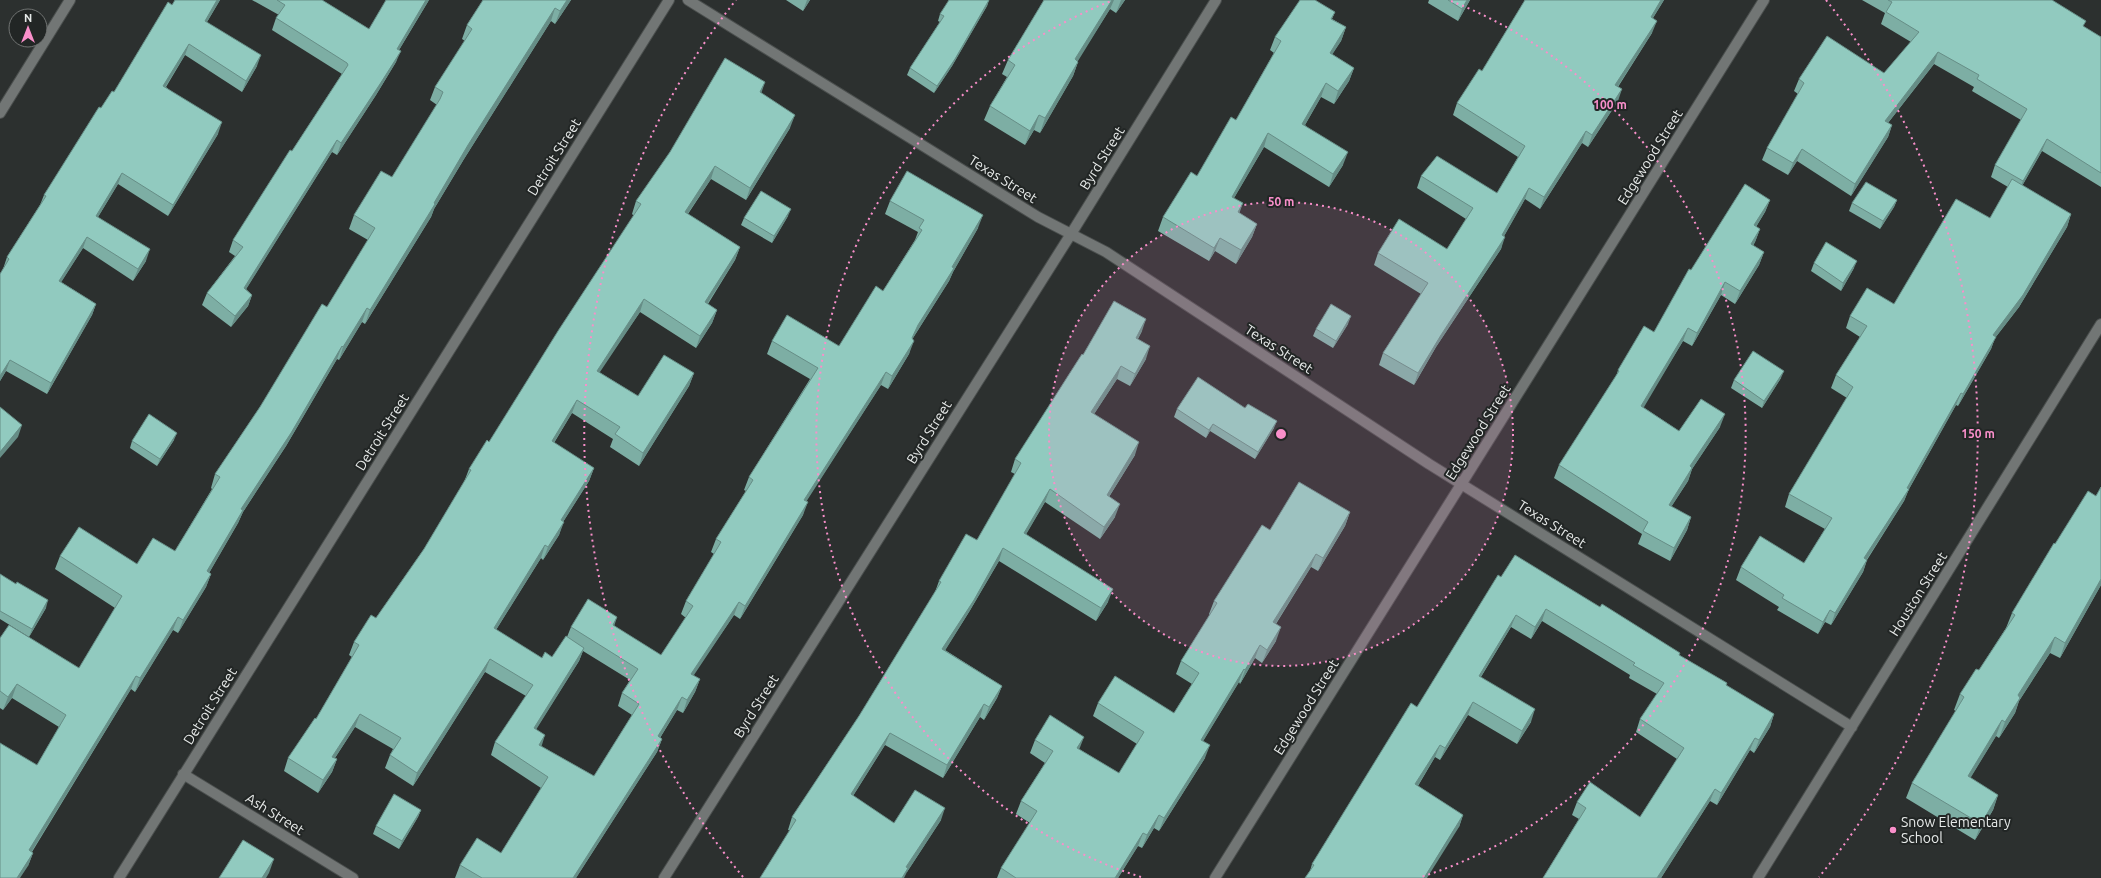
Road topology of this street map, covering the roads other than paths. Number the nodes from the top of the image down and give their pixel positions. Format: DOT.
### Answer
graph roads {
  1 [pos="70,0"];
  2 [pos="669,0"];
  3 [pos="688,0"];
  4 [pos="1216,0"];
  5 [pos="1764,0"];
  6 [pos="0,113"];
  7 [pos="1071,234"];
  8 [pos="2101,324"];
  9 [pos="1462,485"];
  10 [pos="1852,727"];
  11 [pos="183,774"];
  12 [pos="119,878"];
  13 [pos="353,878"];
  14 [pos="664,878"];
  15 [pos="1216,878"];
  16 [pos="1758,878"];
  1 -- 6 [label="street"];
  2 -- 11 [label="street, Detroit Street"];
  3 -- 7 [label="street, Texas Street"];
  4 -- 7 [label="street, Byrd Street"];
  5 -- 9 [label="street, Edgewood Street"];
  7 -- 9 [label="street, Texas Street"];
  7 -- 14 [label="street, Byrd Street"];
  8 -- 10 [label="street, Houston Street"];
  9 -- 10 [label="street, Texas Street"];
  9 -- 15 [label="street, Edgewood Street"];
  10 -- 16 [label="street, Houston Street"];
  11 -- 12 [label="street, Detroit Street"];
  11 -- 13 [label="street, Ash Street"];
}
